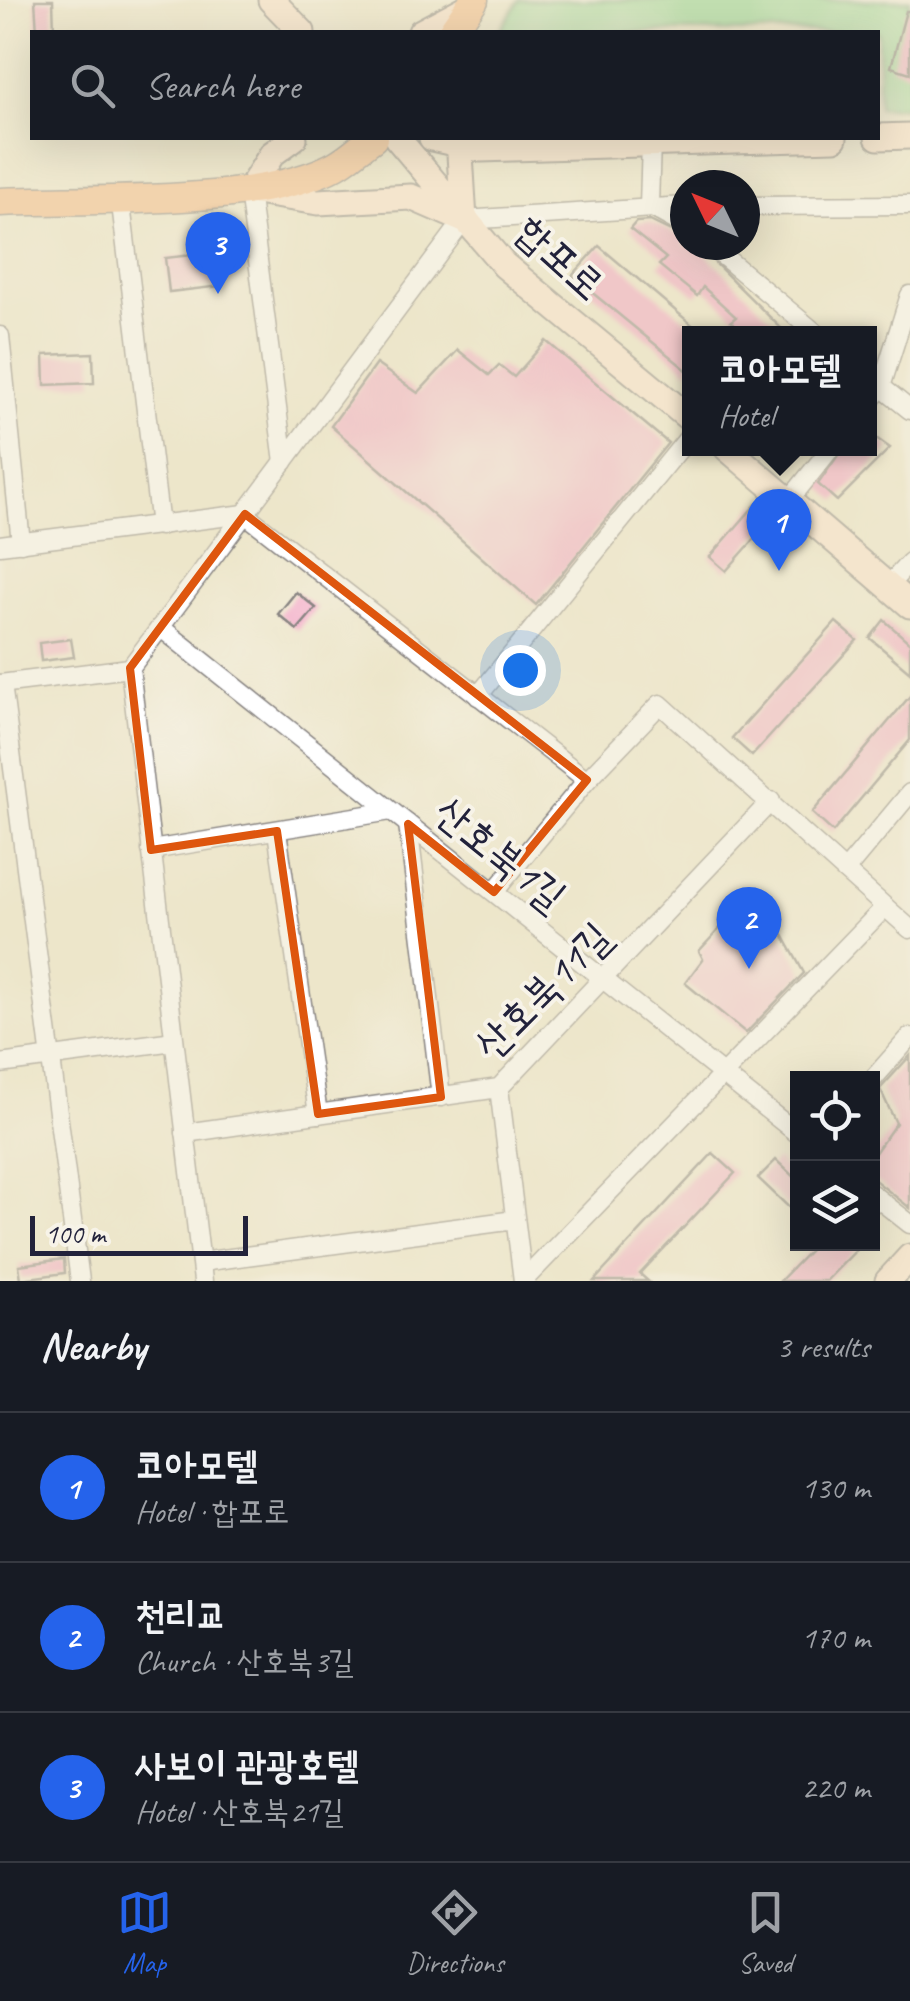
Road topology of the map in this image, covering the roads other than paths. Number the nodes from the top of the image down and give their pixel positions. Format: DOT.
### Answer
graph roads {
  1 [pos="271,0"];
  2 [pos="470,18"];
  3 [pos="301,30"];
  4 [pos="428,30"];
  5 [pos="910,136"];
  6 [pos="880,137"];
  7 [pos="291,140"];
  8 [pos="370,140"];
  9 [pos="399,140"];
  10 [pos="533,140"];
  11 [pos="713,140"];
  12 [pos="459,141"];
  13 [pos="652,141"];
  14 [pos="570,145"];
  15 [pos="249,191"];
  16 [pos="120,196"];
  17 [pos="0,202"];
  18 [pos="910,205"];
  19 [pos="649,206"];
  20 [pos="670,206"];
  21 [pos="760,206"];
  22 [pos="670,218"];
  23 [pos="464,220"];
  24 [pos="728,260"];
  25 [pos="910,295"];
  26 [pos="806,326"];
  27 [pos="0,336"];
  28 [pos="877,377"];
  29 [pos="877,384"];
  30 [pos="910,410"];
  31 [pos="682,412"];
  32 [pos="682,446"];
  33 [pos="737,456"];
  34 [pos="825,456"];
  35 [pos="284,462"];
  36 [pos="791,498"];
  37 [pos="245,514"];
  38 [pos="160,526"];
  39 [pos="21,543"];
  40 [pos="0,545"];
  41 [pos="910,562"];
  42 [pos="887,586"];
  43 [pos="910,604"];
  44 [pos="160,627"];
  45 [pos="130,668"];
  46 [pos="1,684"];
  47 [pos="478,696"];
  48 [pos="587,780"];
  49 [pos="910,793"];
  50 [pos="771,801"];
  51 [pos="392,811"];
  52 [pos="408,824"];
  53 [pos="278,831"];
  54 [pos="152,850"];
  55 [pos="845,871"];
  56 [pos="494,892"];
  57 [pos="885,907"];
  58 [pos="910,929"];
  59 [pos="605,981"];
  60 [pos="910,1038"];
  61 [pos="174,1041"];
  62 [pos="51,1058"];
  63 [pos="0,1064"];
  64 [pos="880,1071"];
  65 [pos="725,1076"];
  66 [pos="499,1088"];
  67 [pos="441,1097"];
  68 [pos="318,1114"];
  69 [pos="790,1128"];
  70 [pos="186,1133"];
  71 [pos="880,1200"];
  72 [pos="515,1220"];
  73 [pos="910,1224"];
  74 [pos="910,1256"];
  75 [pos="202,1271"];
  76 [pos="80,1281"];
  77 [pos="523,1281"];
  78 [pos="888,1281"];
  1 -- 3 [label="main road"];
  2 -- 4 [label="main road"];
  5 -- 6 [label="main road"];
  7 -- 15 [label="main road"];
  8 -- 15 [label="main road"];
  9 -- 23 [label="main road, 합포로"];
  10 -- 14 [label="main road"];
  11 -- 13 [label="main road"];
  12 -- 14 [label="main road"];
  12 -- 23 [label="main road"];
  13 -- 14 [label="main road"];
  13 -- 19 [label="street"];
  15 -- 16 [label="main road"];
  15 -- 23 [label="main road"];
  15 -- 35 [label="street"];
  16 -- 17 [label="main road"];
  16 -- 38 [label="street"];
  18 -- 21 [label="street"];
  19 -- 20 [label="street"];
  19 -- 22 [label="street"];
  19 -- 23 [label="street"];
  23 -- 31 [label="main road, 합포로"];
  23 -- 35 [label="street"];
  24 -- 26 [label="street"];
  25 -- 28 [label="street"];
  27 -- 39 [label="street"];
  29 -- 30 [label="street"];
  32 -- 47 [label="street"];
  33 -- 36 [label="main road"];
  34 -- 36 [label="street"];
  35 -- 37 [label="street"];
  36 -- 42 [label="main road"];
  37 -- 38 [label="street"];
  37 -- 44 [label="street"];
  37 -- 47 [label="street"];
  38 -- 39 [label="street"];
  39 -- 40 [label="street"];
  41 -- 42 [label="street"];
  42 -- 43 [label="main road"];
  44 -- 45 [label="street"];
  44 -- 51 [label="street, 산호북1길"];
  45 -- 46 [label="street"];
  45 -- 54 [label="street"];
  46 -- 62 [label="street"];
  47 -- 48 [label="street"];
  48 -- 50 [label="street"];
  48 -- 56 [label="street"];
  49 -- 55 [label="street"];
  50 -- 55 [label="street"];
  50 -- 59 [label="street, 산호북11길"];
  51 -- 52 [label="street, 산호북1길"];
  51 -- 53 [label="street"];
  52 -- 56 [label="street, 산호북1길"];
  52 -- 67 [label="street"];
  53 -- 54 [label="street"];
  53 -- 68 [label="street"];
  54 -- 61 [label="street"];
  55 -- 57 [label="street"];
  56 -- 59 [label="street, 산호북1길"];
  57 -- 58 [label="street"];
  57 -- 65 [label="street"];
  59 -- 65 [label="street, 산호북1길"];
  59 -- 66 [label="street, 산호북11길"];
  60 -- 64 [label="street"];
  61 -- 62 [label="street"];
  61 -- 70 [label="street"];
  62 -- 63 [label="street"];
  62 -- 76 [label="street"];
  65 -- 69 [label="street, 산호북1길"];
  65 -- 77 [label="street"];
  66 -- 67 [label="street, 산호북11길"];
  66 -- 72 [label="street"];
  67 -- 68 [label="street, 산호북11길"];
  68 -- 70 [label="street, 산호북11길"];
  70 -- 75 [label="street"];
  71 -- 73 [label="street"];
  72 -- 75 [label="street"];
  72 -- 77 [label="street"];
  74 -- 78 [label="main road"];
}
